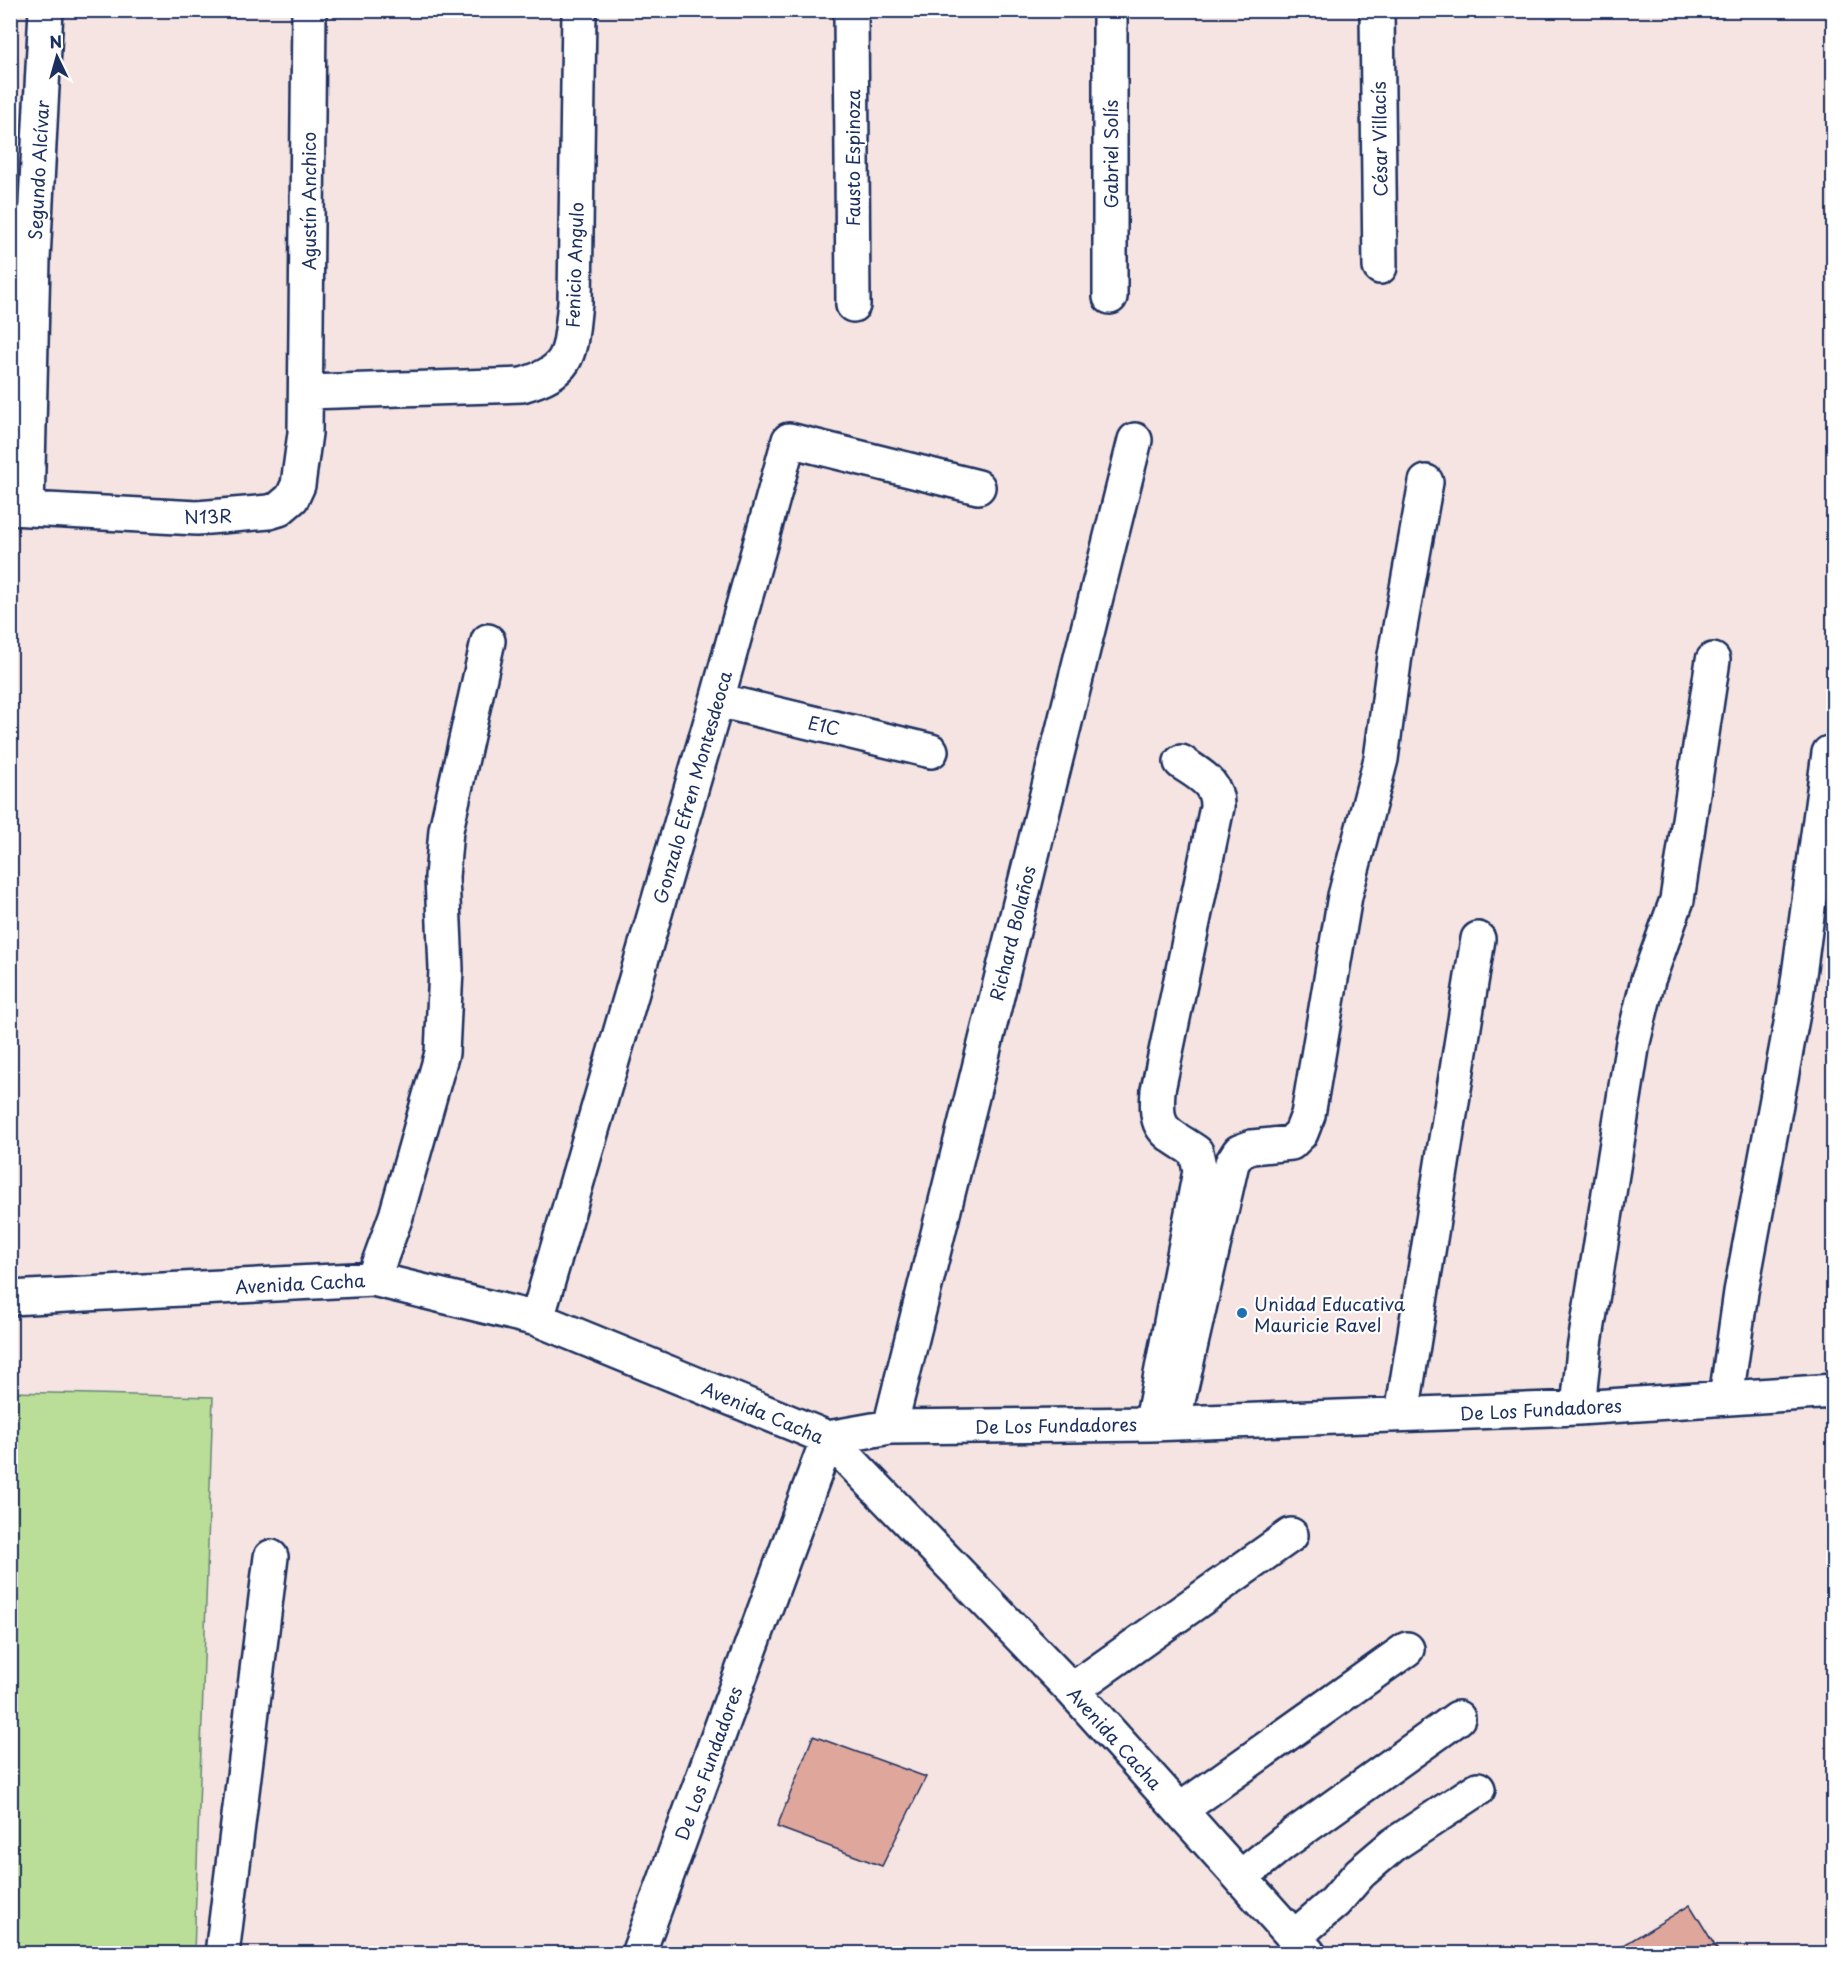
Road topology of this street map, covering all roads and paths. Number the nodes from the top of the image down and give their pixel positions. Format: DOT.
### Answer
graph roads {
  1 [pos="46,10"];
  2 [pos="309,10"];
  3 [pos="579,10"];
  4 [pos="851,10"];
  5 [pos="1110,10"];
  6 [pos="1377,10"];
  7 [pos="22,258"];
  8 [pos="1380,267"];
  9 [pos="1110,297"];
  10 [pos="853,305"];
  11 [pos="307,392"];
  12 [pos="1135,440"];
  13 [pos="1426,482"];
  14 [pos="978,487"];
  15 [pos="19,509"];
  16 [pos="488,640"];
  17 [pos="1713,660"];
  18 [pos="717,700"];
  19 [pos="931,751"];
  20 [pos="1829,753"];
  21 [pos="1181,762"];
  22 [pos="1478,939"];
  23 [pos="373,1279"];
  24 [pos="10,1298"];
  25 [pos="537,1319"];
  26 [pos="1833,1391"];
  27 [pos="1726,1398"];
  28 [pos="1578,1408"];
  29 [pos="1402,1414"];
  30 [pos="1162,1423"];
  31 [pos="890,1427"];
  32 [pos="828,1438"];
  33 [pos="1291,1534"];
  34 [pos="271,1557"];
  35 [pos="1407,1649"];
  36 [pos="1072,1690"];
  37 [pos="1458,1718"];
  38 [pos="1478,1789"];
  39 [pos="1179,1810"];
  40 [pos="1242,1876"];
  41 [pos="1302,1945"];
  42 [pos="222,1953"];
  43 [pos="638,1953"];
  1 -- 7 [label="street, Segundo Alcívar"];
  2 -- 11 [label="street, Agustín Anchico"];
  3 -- 11 [label="street, Fenicio Angulo"];
  4 -- 10 [label="street, Fausto Espinoza"];
  5 -- 9 [label="street, Gabriel Solís"];
  6 -- 8 [label="street, César Villacís"];
  7 -- 15 [label="street, Segundo Alcívar"];
  11 -- 15 [label="street, N13R"];
  12 -- 31 [label="street, Richard Bolaños"];
  13 -- 30 [label="street"];
  14 -- 18 [label="street, Gonzalo Efren Montesdeoca"];
  16 -- 23 [label="street"];
  17 -- 28 [label="street"];
  18 -- 19 [label="street, E1C"];
  18 -- 25 [label="street, Gonzalo Efren Montesdeoca"];
  20 -- 27 [label="street"];
  21 -- 30 [label="street"];
  22 -- 29 [label="street"];
  23 -- 24 [label="street, Avenida Cacha"];
  23 -- 25 [label="street, Avenida Cacha"];
  25 -- 32 [label="street, Avenida Cacha"];
  26 -- 27 [label="street, De Los Fundadores"];
  27 -- 28 [label="street, De Los Fundadores"];
  28 -- 29 [label="street, De Los Fundadores"];
  29 -- 30 [label="street, De Los Fundadores"];
  30 -- 31 [label="street, De Los Fundadores"];
  31 -- 32 [label="street, De Los Fundadores"];
  32 -- 36 [label="street, Avenida Cacha"];
  32 -- 43 [label="street, De Los Fundadores"];
  33 -- 36 [label="street"];
  34 -- 42 [label="street"];
  35 -- 39 [label="street"];
  36 -- 39 [label="street, Avenida Cacha"];
  37 -- 40 [label="street"];
  38 -- 41 [label="street"];
  39 -- 40 [label="street, Avenida Cacha"];
  40 -- 41 [label="street, Avenida Cacha"];
}
